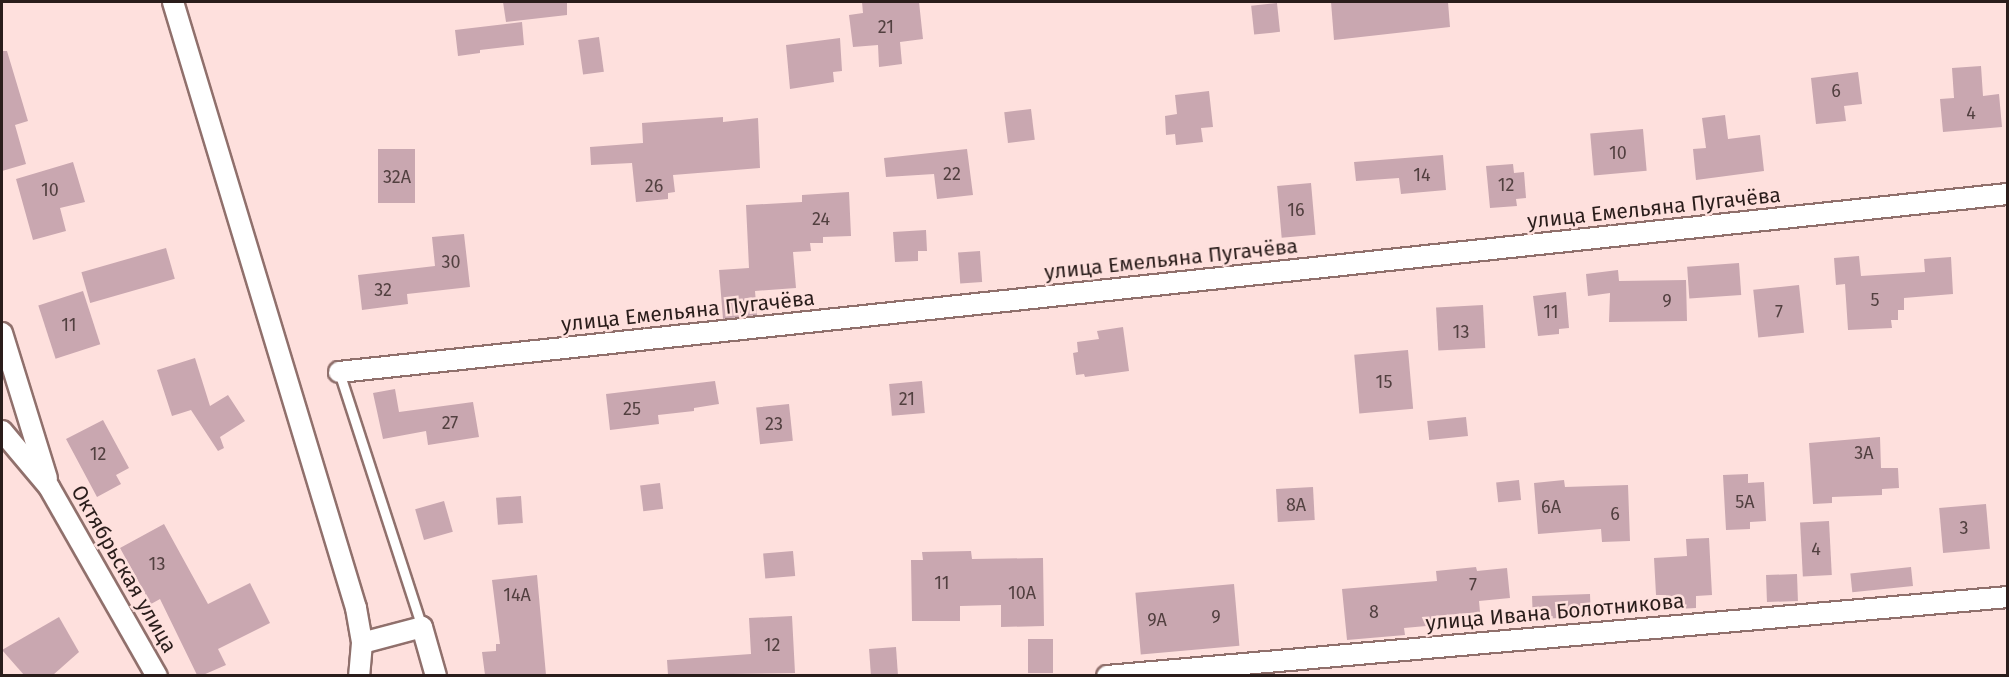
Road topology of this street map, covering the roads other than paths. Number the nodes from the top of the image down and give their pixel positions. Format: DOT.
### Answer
graph roads {
  1 [pos="173,2"];
  2 [pos="2007,194"];
  3 [pos="2,333"];
  4 [pos="339,372"];
  5 [pos="2,431"];
  6 [pos="49,487"];
  7 [pos="2007,597"];
  8 [pos="422,627"];
  9 [pos="362,644"];
  10 [pos="157,675"];
  11 [pos="359,675"];
  12 [pos="436,675"];
  13 [pos="1107,675"];
  1 -- 9 [label="street"];
  2 -- 4 [label="street, улица Емельяна Пугачёва"];
  3 -- 6 [label="street, Октябрьская улица"];
  4 -- 8 [label="lane"];
  5 -- 6 [label="street, Октябрьская улица"];
  6 -- 10 [label="street, Октябрьская улица"];
  7 -- 13 [label="street, улица Ивана Болотникова"];
  8 -- 9 [label="street"];
  8 -- 12 [label="street"];
  9 -- 11 [label="street"];
}
